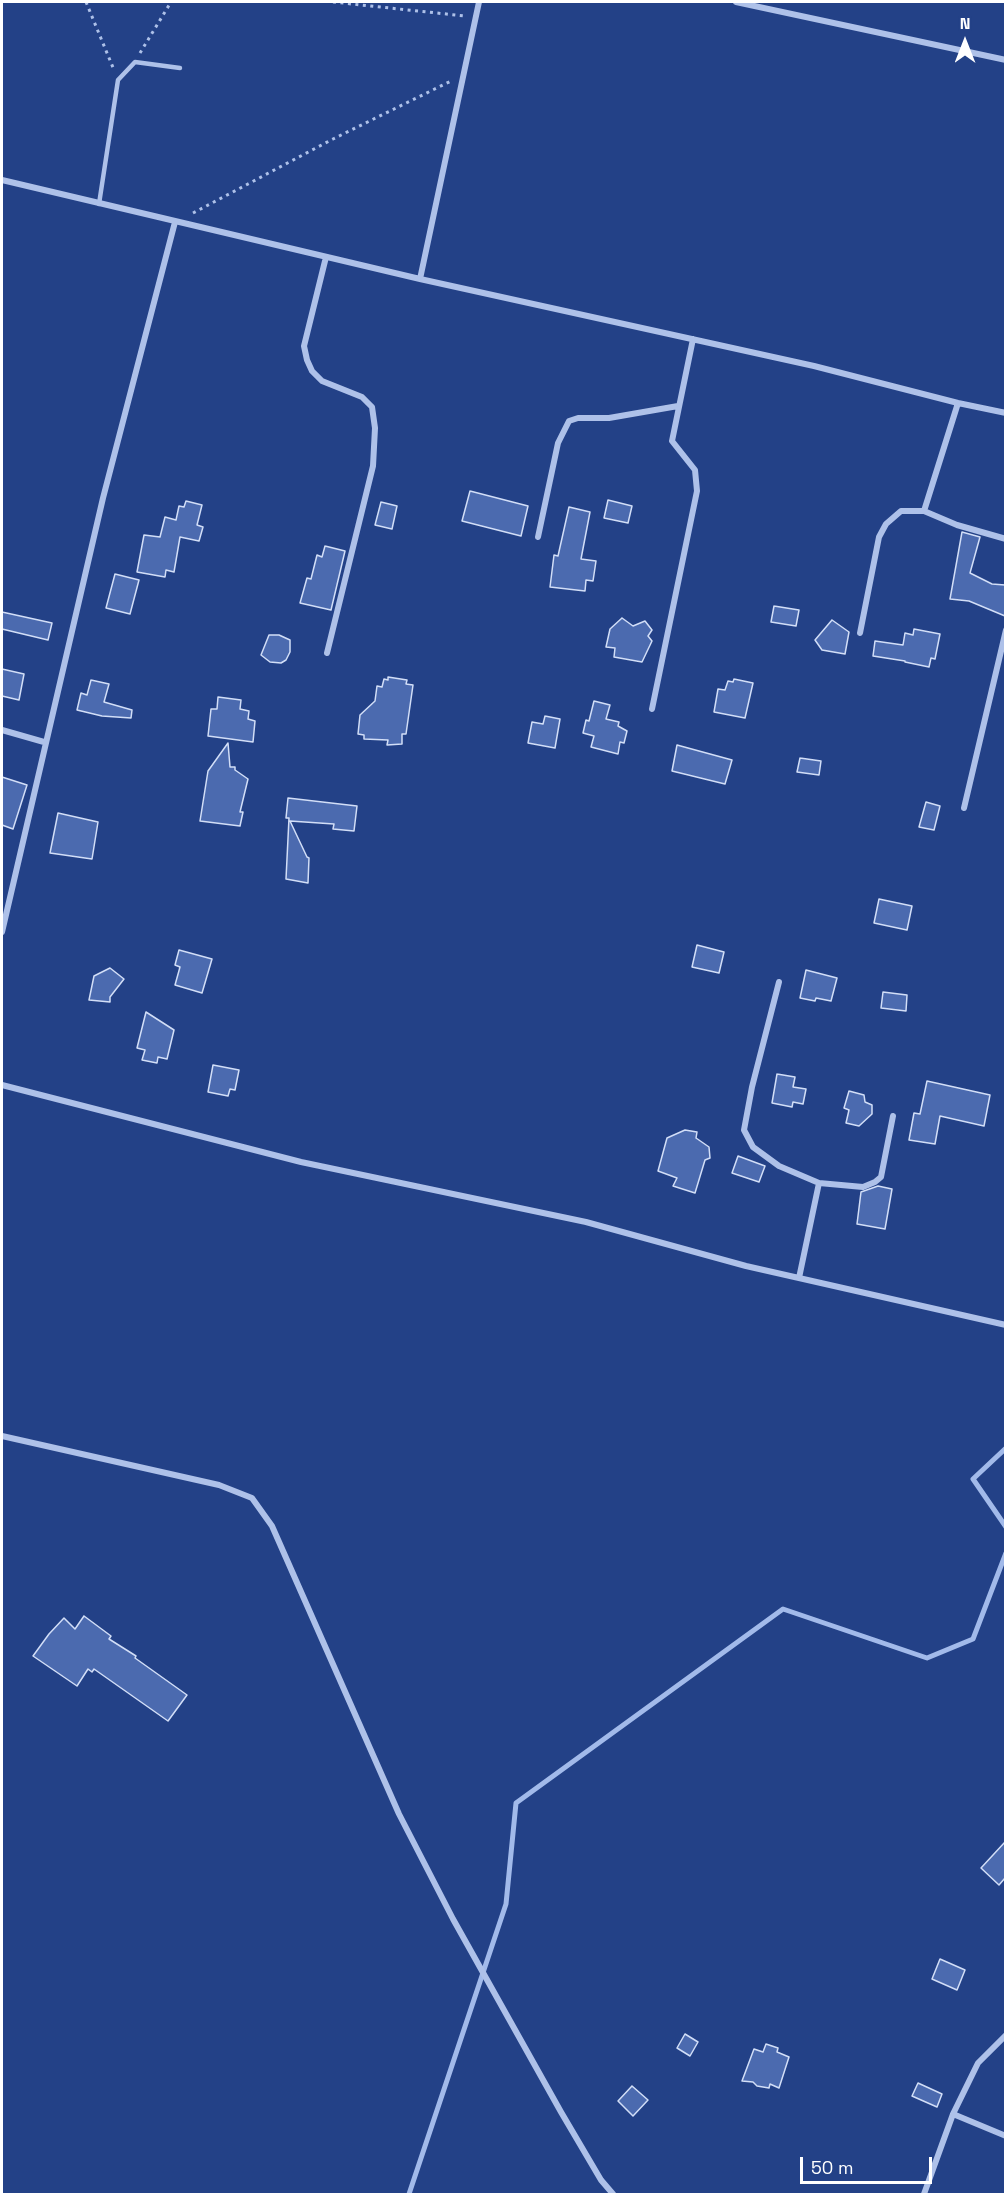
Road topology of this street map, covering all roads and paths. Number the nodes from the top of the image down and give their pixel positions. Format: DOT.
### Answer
graph roads {
  1 [pos="86,2"];
  2 [pos="171,2"];
  3 [pos="333,2"];
  4 [pos="479,2"];
  5 [pos="736,2"];
  6 [pos="476,18"];
  7 [pos="1005,60"];
  8 [pos="135,62"];
  9 [pos="180,68"];
  10 [pos="464,74"];
  11 [pos="118,80"];
  12 [pos="2,180"];
  13 [pos="99,204"];
  14 [pos="175,222"];
  15 [pos="326,257"];
  16 [pos="420,279"];
  17 [pos="693,339"];
  18 [pos="958,403"];
  19 [pos="678,406"];
  20 [pos="1005,413"];
  21 [pos="924,511"];
  22 [pos="538,537"];
  23 [pos="1005,539"];
  24 [pos="1005,630"];
  25 [pos="860,633"];
  26 [pos="327,653"];
  27 [pos="652,709"];
  28 [pos="2,730"];
  29 [pos="45,742"];
  30 [pos="964,808"];
  31 [pos="2,932"];
  32 [pos="779,982"];
  33 [pos="2,1085"];
  34 [pos="893,1116"];
  35 [pos="819,1183"];
  36 [pos="799,1278"];
  37 [pos="1005,1325"];
  38 [pos="2,1436"];
  39 [pos="1005,2035"];
  40 [pos="952,2114"];
  41 [pos="1005,2136"];
  42 [pos="613,2194"];
  43 [pos="924,2194"];
  1 -- 11 [label="path"];
  2 -- 8 [label="path"];
  3 -- 6 [label="path"];
  4 -- 6 [label="street"];
  5 -- 7 [label="street"];
  6 -- 10 [label="street"];
  8 -- 9 [label="lane"];
  8 -- 11 [label="lane"];
  10 -- 14 [label="path"];
  10 -- 16 [label="street"];
  11 -- 13 [label="lane"];
  12 -- 13 [label="street"];
  13 -- 14 [label="street"];
  14 -- 15 [label="street"];
  14 -- 29 [label="street"];
  15 -- 16 [label="street"];
  15 -- 26 [label="street"];
  16 -- 17 [label="street"];
  17 -- 18 [label="street"];
  17 -- 19 [label="street"];
  18 -- 20 [label="street"];
  18 -- 21 [label="street"];
  19 -- 22 [label="street"];
  19 -- 27 [label="street"];
  21 -- 23 [label="street"];
  21 -- 25 [label="street"];
  24 -- 30 [label="street"];
  28 -- 29 [label="street"];
  29 -- 31 [label="street"];
  32 -- 35 [label="street"];
  33 -- 36 [label="street"];
  34 -- 35 [label="street"];
  35 -- 36 [label="street"];
  36 -- 37 [label="street"];
  38 -- 42 [label="street"];
  39 -- 40 [label="street"];
  40 -- 41 [label="street"];
  40 -- 43 [label="street"];
}
